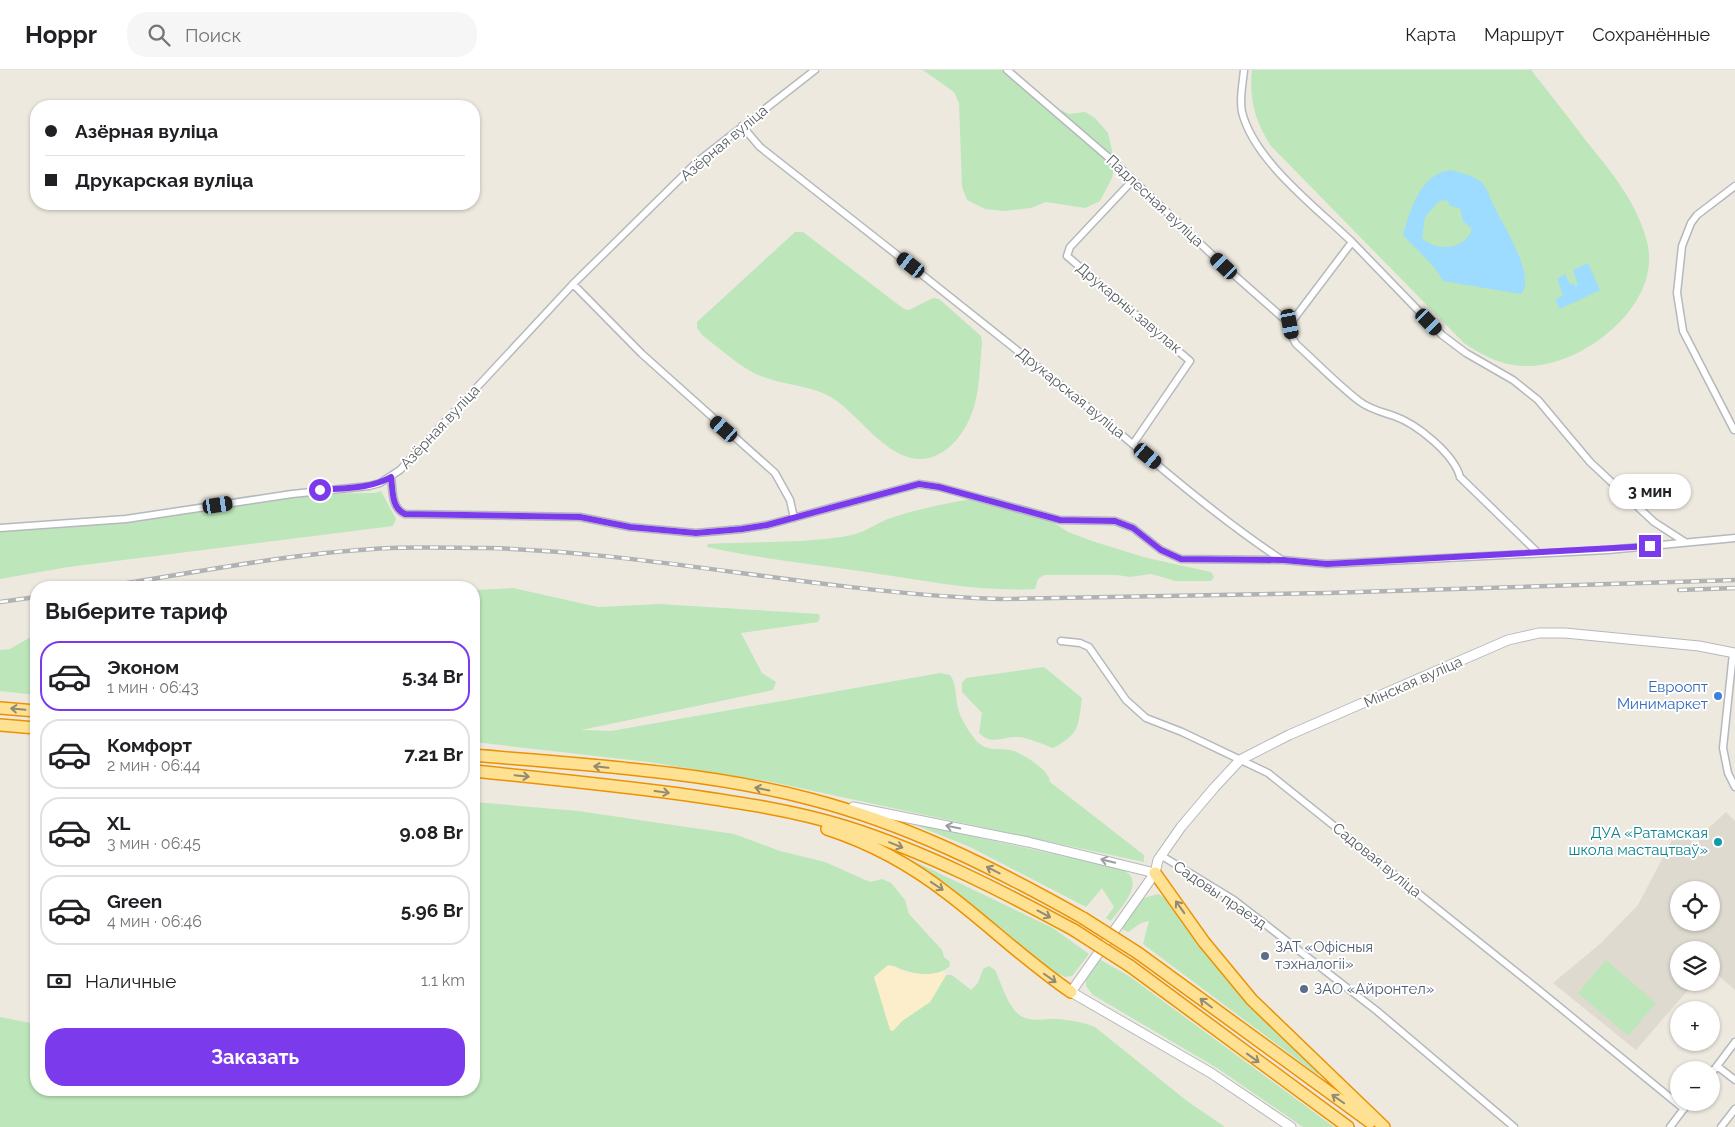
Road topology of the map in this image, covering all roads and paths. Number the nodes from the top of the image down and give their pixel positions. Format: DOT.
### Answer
graph roads {
  1 [pos="815,70"];
  2 [pos="1007,70"];
  3 [pos="1244,70"];
  4 [pos="742,126"];
  5 [pos="1133,180"];
  6 [pos="1735,186"];
  7 [pos="1352,242"];
  8 [pos="573,284"];
  9 [pos="1290,324"];
  10 [pos="1735,430"];
  11 [pos="1134,444"];
  12 [pos="391,477"];
  13 [pos="794,518"];
  14 [pos="0,528"];
  15 [pos="1735,538"];
  16 [pos="1686,542"];
  17 [pos="1537,552"];
  18 [pos="1283,560"];
  19 [pos="1061,641"];
  20 [pos="1734,653"];
  21 [pos="0,708"];
  22 [pos="30,710"];
  23 [pos="0,725"];
  24 [pos="30,728"];
  25 [pos="480,756"];
  26 [pos="1240,760"];
  27 [pos="480,772"];
  28 [pos="1735,787"];
  29 [pos="809,799"];
  30 [pos="766,808"];
  31 [pos="1162,856"];
  32 [pos="1155,873"];
  33 [pos="1071,992"];
  34 [pos="1735,1042"];
  35 [pos="1720,1062"];
  36 [pos="1720,1068"];
  37 [pos="1735,1080"];
  38 [pos="1670,1097"];
  39 [pos="1735,1109"];
  40 [pos="1682,1111"];
  41 [pos="1291,1127"];
  42 [pos="1348,1127"];
  43 [pos="1378,1127"];
  44 [pos="1384,1127"];
  45 [pos="1514,1127"];
  46 [pos="1670,1127"];
  47 [pos="1721,1127"];
  1 -- 4 [label="street, Азёрная вуліца"];
  2 -- 5 [label="street, Падлесная вуліца"];
  3 -- 7 [label="street"];
  4 -- 8 [label="street, Азёрная вуліца"];
  4 -- 11 [label="street, Друкарская вуліца"];
  5 -- 9 [label="street, Падлесная вуліца"];
  5 -- 11 [label="street, Друкарны завулак"];
  6 -- 10 [label="street"];
  7 -- 9 [label="street"];
  7 -- 16 [label="street"];
  8 -- 12 [label="street, Азёрная вуліца"];
  8 -- 13 [label="street"];
  9 -- 17 [label="street, Падлесная вуліца"];
  11 -- 18 [label="street, Друкарская вуліца"];
  12 -- 13 [label="street"];
  12 -- 14 [label="street, Азёрная вуліца"];
  13 -- 18 [label="street"];
  15 -- 16 [label="street, Друкарская вуліца"];
  16 -- 17 [label="street, Друкарская вуліца"];
  17 -- 18 [label="street, Друкарская вуліца"];
  19 -- 26 [label="street, Садовая вуліца"];
  20 -- 26 [label="street, Мінская вуліца"];
  20 -- 28 [label="street"];
  22 -- 21 [label="highway, one-way"];
  23 -- 24 [label="highway"];
  29 -- 25 [label="highway, one-way"];
  26 -- 31 [label="street, Мінская вуліца"];
  26 -- 38 [label="street, Садовая вуліца"];
  27 -- 30 [label="highway, one-way"];
  32 -- 29 [label="street, one-way"];
  43 -- 29 [label="highway, one-way, bridge"];
  30 -- 33 [label="highway, one-way"];
  30 -- 42 [label="highway, one-way, bridge"];
  31 -- 32 [label="street, Мінская вуліца"];
  31 -- 45 [label="street, Садовы праезд"];
  32 -- 33 [label="street, Мінская вуліца"];
  44 -- 32 [label="highway, one-way"];
  33 -- 41 [label="street"];
  34 -- 35 [label="street"];
  36 -- 37 [label="street"];
  39 -- 47 [label="street"];
  40 -- 46 [label="street"];
}
